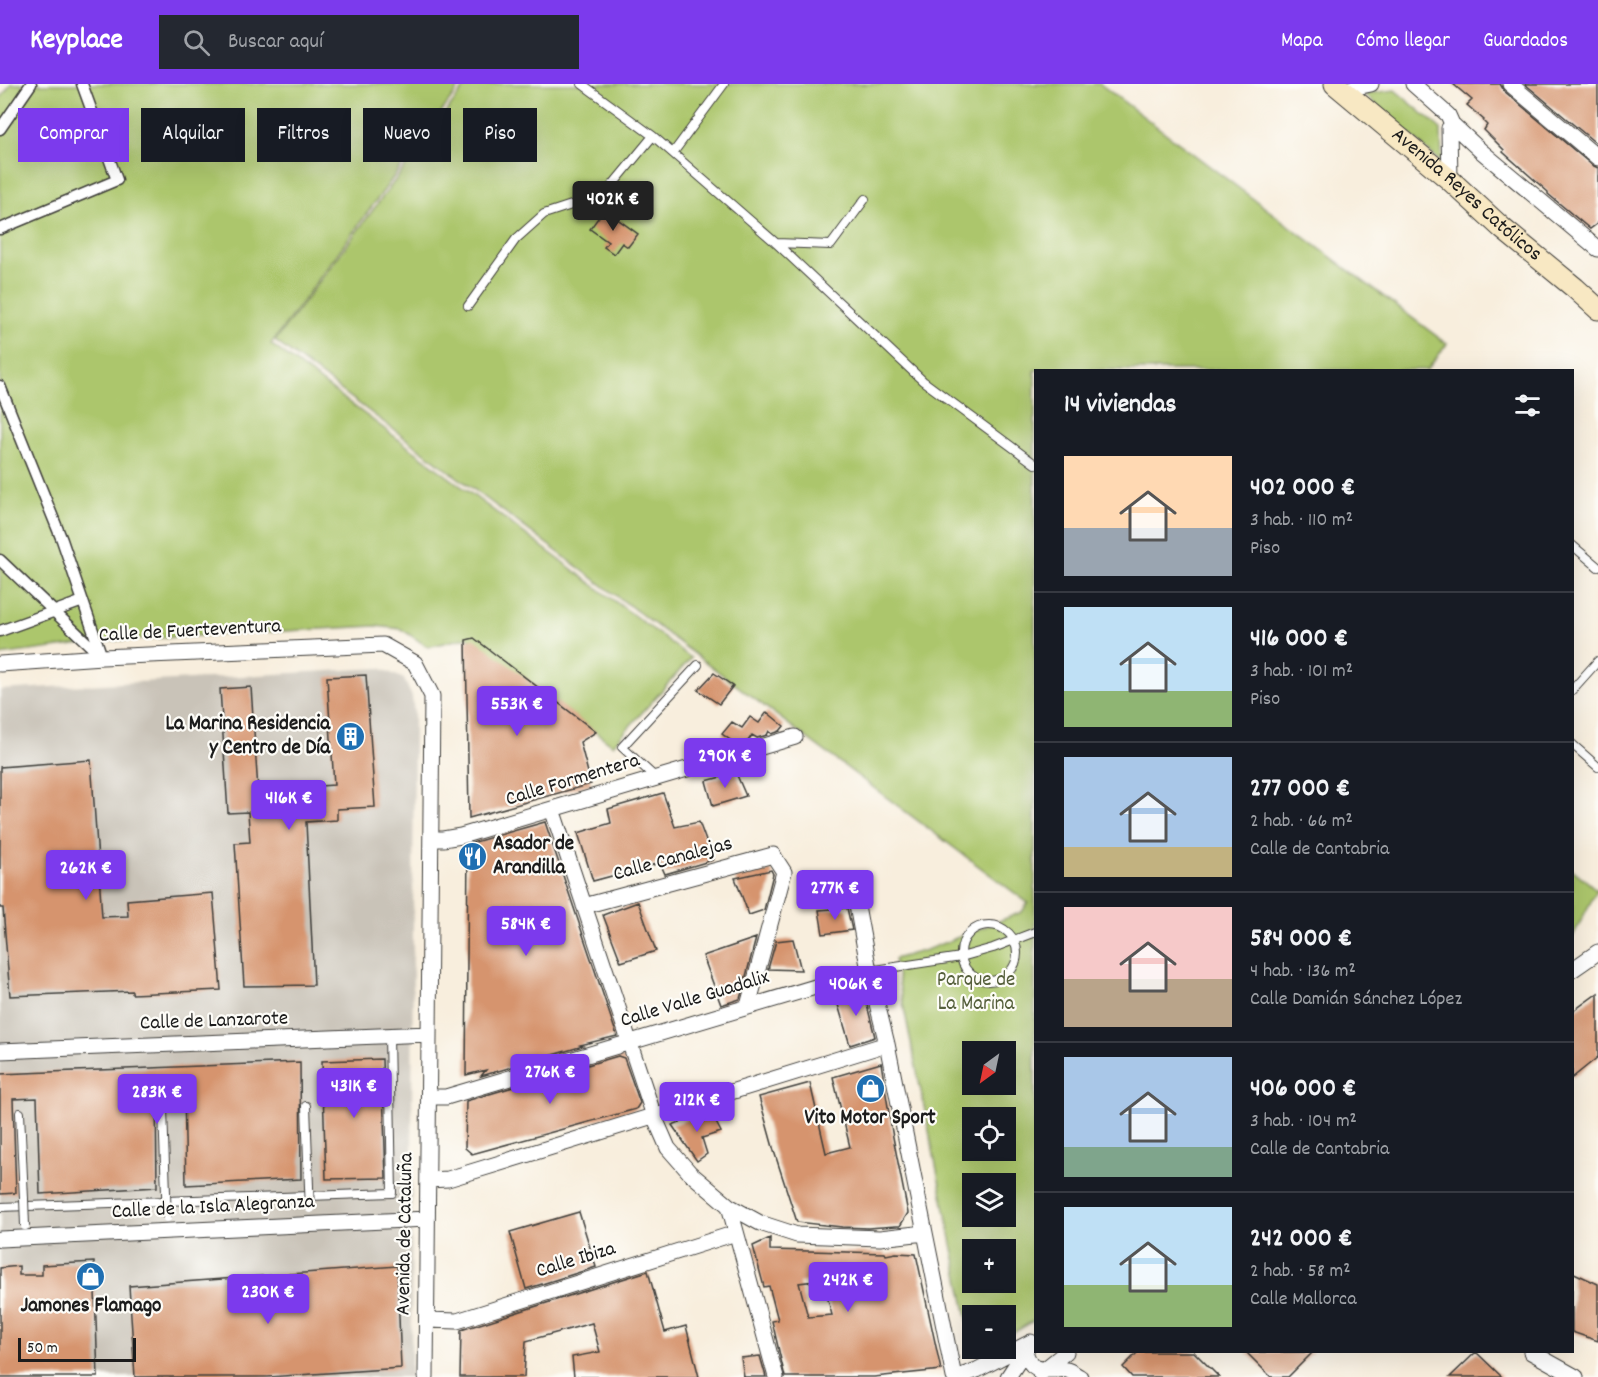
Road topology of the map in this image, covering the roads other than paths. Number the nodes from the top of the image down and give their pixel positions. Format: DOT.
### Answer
graph roads {
  1 [pos="31,84"];
  2 [pos="82,84"];
  3 [pos="582,84"];
  4 [pos="724,84"];
  5 [pos="1371,84"];
  6 [pos="1413,84"];
  7 [pos="1510,84"];
  8 [pos="1338,87"];
  9 [pos="1452,124"];
  10 [pos="0,129"];
  11 [pos="653,136"];
  12 [pos="672,153"];
  13 [pos="1598,158"];
  14 [pos="1450,180"];
  15 [pos="865,199"];
  16 [pos="0,229"];
  17 [pos="776,243"];
  18 [pos="1598,249"];
  19 [pos="468,306"];
  20 [pos="1598,309"];
  21 [pos="0,386"];
  22 [pos="1034,463"];
  23 [pos="1574,546"];
  24 [pos="0,560"];
  25 [pos="1598,567"];
  26 [pos="83,601"];
  27 [pos="54,612"];
  28 [pos="0,631"];
  29 [pos="383,645"];
  30 [pos="102,657"];
  31 [pos="1598,661"];
  32 [pos="0,664"];
  33 [pos="699,664"];
  34 [pos="1574,687"];
  35 [pos="795,737"];
  36 [pos="1574,746"];
  37 [pos="1598,767"];
  38 [pos="656,778"];
  39 [pos="552,809"];
  40 [pos="432,839"];
  41 [pos="856,900"];
  42 [pos="584,906"];
  43 [pos="1034,932"];
  44 [pos="1013,940"];
  45 [pos="1598,942"];
  46 [pos="1592,956"];
  47 [pos="961,957"];
  48 [pos="1574,969"];
  49 [pos="869,970"];
  50 [pos="748,1006"];
  51 [pos="429,1034"];
  52 [pos="389,1035"];
  53 [pos="630,1042"];
  54 [pos="887,1044"];
  55 [pos="0,1051"];
  56 [pos="429,1097"];
  57 [pos="306,1106"];
  58 [pos="163,1110"];
  59 [pos="20,1113"];
  60 [pos="654,1116"];
  61 [pos="428,1180"];
  62 [pos="729,1206"];
  63 [pos="0,1207"];
  64 [pos="310,1217"];
  65 [pos="428,1219"];
  66 [pos="167,1225"];
  67 [pos="26,1232"];
  68 [pos="736,1233"];
  69 [pos="925,1233"];
  70 [pos="0,1239"];
  71 [pos="427,1320"];
  72 [pos="1030,1344"];
  73 [pos="1063,1353"];
  74 [pos="1533,1353"];
  75 [pos="1039,1374"];
  76 [pos="426,1377"];
  77 [pos="776,1377"];
  78 [pos="956,1377"];
  79 [pos="1008,1377"];
  80 [pos="1082,1377"];
  81 [pos="1576,1377"];
  1 -- 10 [label="street"];
  2 -- 16 [label="street"];
  3 -- 11 [label="lane"];
  4 -- 12 [label="lane"];
  5 -- 8 [label="street"];
  6 -- 9 [label="street, Avenida Reyes Católicos"];
  7 -- 13 [label="street"];
  8 -- 14 [label="main road, Avenida Reyes Católicos"];
  9 -- 14 [label="street"];
  9 -- 18 [label="street, Avenida Reyes Católicos"];
  11 -- 12 [label="lane"];
  11 -- 19 [label="lane"];
  12 -- 17 [label="lane"];
  14 -- 20 [label="main road, Avenida Reyes Católicos"];
  15 -- 17 [label="lane"];
  17 -- 22 [label="lane"];
  21 -- 26 [label="street"];
  23 -- 25 [label="lane"];
  24 -- 27 [label="street"];
  26 -- 27 [label="street"];
  26 -- 30 [label="street"];
  27 -- 28 [label="street"];
  27 -- 30 [label="street"];
  29 -- 30 [label="street, Calle de Fuerteventura"];
  29 -- 40 [label="street, Avenida de Cataluña"];
  30 -- 32 [label="street, Calle de Fuerteventura"];
  31 -- 34 [label="lane"];
  33 -- 38 [label="lane"];
  35 -- 38 [label="street, Calle Formentera"];
  36 -- 37 [label="lane"];
  38 -- 39 [label="street, Calle Formentera"];
  39 -- 40 [label="street, Calle Formentera"];
  39 -- 42 [label="street"];
  40 -- 51 [label="street, Avenida de Cataluña"];
  41 -- 49 [label="street"];
  42 -- 50 [label="street, Calle Canalejas"];
  42 -- 53 [label="street"];
  43 -- 44 [label="lane"];
  44 -- 47 [label="lane"];
  44 -- 47 [label="lane"];
  44 -- 47 [label="lane"];
  45 -- 46 [label="street"];
  46 -- 48 [label="street"];
  47 -- 49 [label="lane"];
  49 -- 50 [label="street, Calle Valle Guadalix"];
  49 -- 54 [label="street"];
  50 -- 53 [label="street, Calle Valle Guadalix"];
  51 -- 52 [label="street, Calle de Lanzarote"];
  51 -- 56 [label="street, Avenida de Cataluña"];
  52 -- 55 [label="street, Calle de Lanzarote"];
  52 -- 63 [label="lane"];
  53 -- 56 [label="street, Calle Valle Guadalix"];
  53 -- 60 [label="street"];
  54 -- 60 [label="street"];
  54 -- 69 [label="street"];
  56 -- 61 [label="street, Avenida de Cataluña"];
  57 -- 64 [label="lane, bridge"];
  58 -- 66 [label="lane, bridge"];
  59 -- 67 [label="lane, bridge"];
  60 -- 61 [label="street"];
  60 -- 62 [label="street"];
  61 -- 65 [label="street, Avenida de Cataluña"];
  62 -- 68 [label="street"];
  62 -- 69 [label="street"];
  64 -- 65 [label="street, Calle de la Isla Alegranza"];
  64 -- 66 [label="street, Calle de la Isla Alegranza"];
  65 -- 71 [label="street, Avenida de Cataluña"];
  66 -- 67 [label="street, Calle de la Isla Alegranza"];
  67 -- 70 [label="street, Calle de la Isla Alegranza"];
  68 -- 71 [label="street, Calle Ibiza"];
  68 -- 77 [label="street"];
  69 -- 78 [label="street"];
  71 -- 76 [label="street, Avenida de Cataluña"];
  72 -- 75 [label="street"];
  72 -- 78 [label="street"];
  72 -- 79 [label="street"];
  73 -- 75 [label="street"];
  73 -- 80 [label="street"];
  74 -- 81 [label="street"];
  75 -- 80 [label="street"];
}
